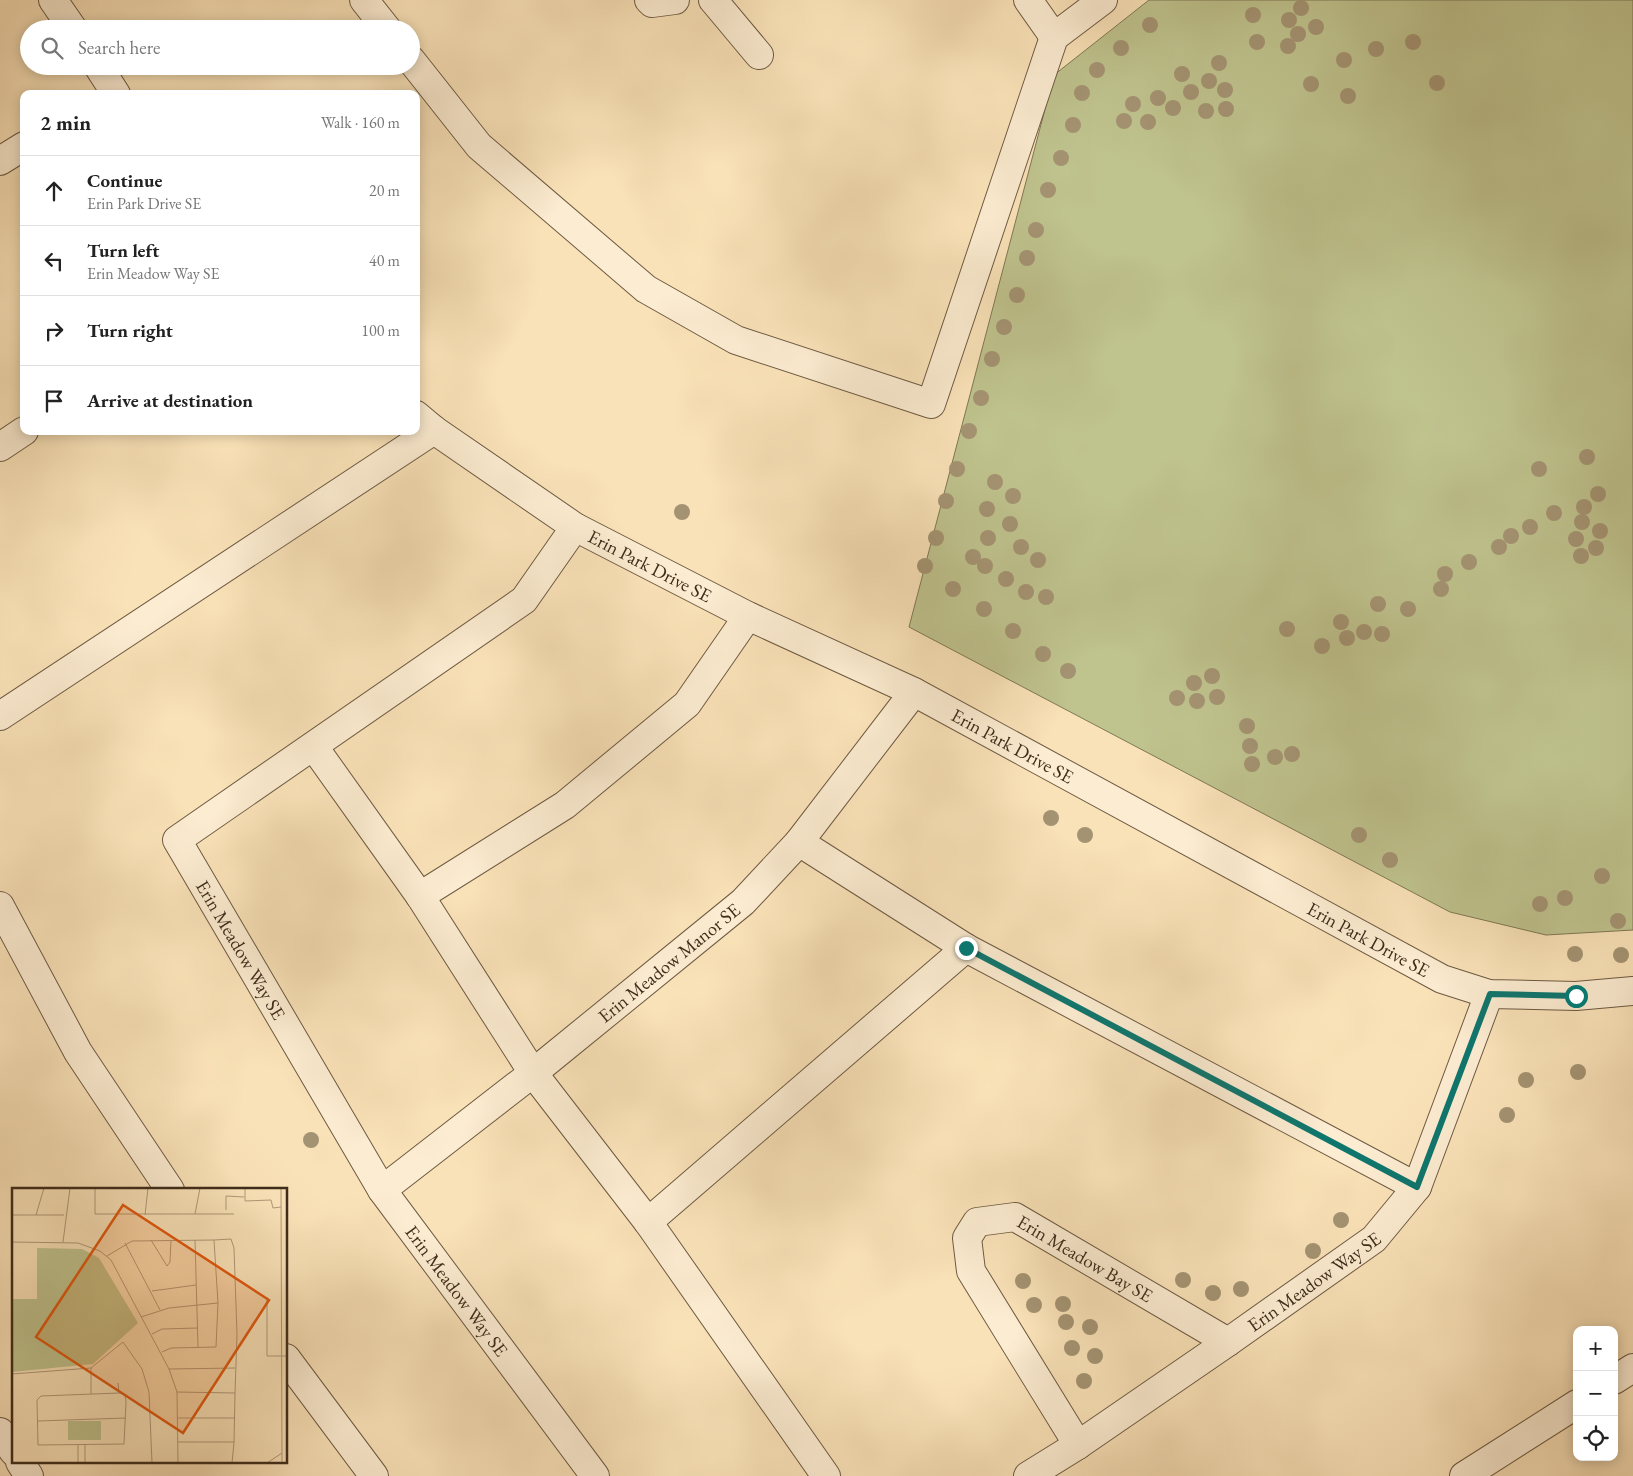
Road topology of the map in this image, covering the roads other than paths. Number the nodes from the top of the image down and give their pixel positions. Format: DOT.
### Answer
graph roads {
  1 [pos="54,0"];
  2 [pos="364,0"];
  3 [pos="649,0"];
  4 [pos="675,0"];
  5 [pos="713,0"];
  6 [pos="1028,0"];
  7 [pos="1103,0"];
  8 [pos="67,20"];
  9 [pos="380,20"];
  10 [pos="1054,37"];
  11 [pos="759,55"];
  12 [pos="420,71"];
  13 [pos="20,148"];
  14 [pos="0,161"];
  15 [pos="425,423"];
  16 [pos="20,434"];
  17 [pos="408,435"];
  18 [pos="0,447"];
  19 [pos="575,527"];
  20 [pos="748,616"];
  21 [pos="914,692"];
  22 [pos="0,716"];
  23 [pos="314,746"];
  24 [pos="799,842"];
  25 [pos="420,896"];
  26 [pos="0,906"];
  27 [pos="966,948"];
  28 [pos="1633,991"];
  29 [pos="1490,994"];
  30 [pos="533,1073"];
  31 [pos="1417,1187"];
  32 [pos="169,1188"];
  33 [pos="382,1190"];
  34 [pos="648,1222"];
  35 [pos="1228,1342"];
  36 [pos="288,1361"];
  37 [pos="1633,1368"];
  38 [pos="1618,1377"];
  39 [pos="1573,1407"];
  40 [pos="0,1432"];
  41 [pos="1078,1445"];
  42 [pos="12,1449"];
  43 [pos="21,1464"];
  44 [pos="30,1476"];
  45 [pos="374,1476"];
  46 [pos="595,1476"];
  47 [pos="826,1476"];
  48 [pos="1028,1476"];
  49 [pos="1464,1476"];
  1 -- 8 [label="street"];
  2 -- 9 [label="street"];
  3 -- 4 [label="street"];
  5 -- 11 [label="street"];
  6 -- 10 [label="street"];
  7 -- 10 [label="street"];
  10 -- 12 [label="street"];
  13 -- 14 [label="street"];
  15 -- 19 [label="street, Erin Park Drive SE"];
  16 -- 18 [label="street"];
  17 -- 22 [label="street"];
  19 -- 20 [label="street, Erin Park Drive SE"];
  19 -- 23 [label="street, Erin Meadow Way SE"];
  20 -- 21 [label="street, Erin Park Drive SE"];
  20 -- 25 [label="street"];
  21 -- 24 [label="street, Erin Meadow Manor SE"];
  21 -- 29 [label="street, Erin Park Drive SE"];
  23 -- 25 [label="street"];
  23 -- 33 [label="street, Erin Meadow Way SE"];
  24 -- 27 [label="street"];
  24 -- 30 [label="street, Erin Meadow Manor SE"];
  25 -- 30 [label="street"];
  26 -- 32 [label="street"];
  27 -- 31 [label="street"];
  27 -- 34 [label="street"];
  28 -- 29 [label="street, Erin Park Drive SE"];
  29 -- 31 [label="street, Erin Meadow Way SE"];
  30 -- 33 [label="street, Erin Meadow Manor SE"];
  30 -- 34 [label="street"];
  31 -- 35 [label="street, Erin Meadow Way SE"];
  33 -- 46 [label="street, Erin Meadow Way SE"];
  34 -- 47 [label="street"];
  35 -- 41 [label="street, Erin Meadow Way SE"];
  35 -- 41 [label="street, Erin Meadow Bay SE"];
  36 -- 45 [label="street"];
  37 -- 38 [label="street"];
  39 -- 49 [label="street"];
  40 -- 42 [label="street"];
  41 -- 48 [label="street, Erin Meadow Way SE"];
  43 -- 44 [label="street"];
}
